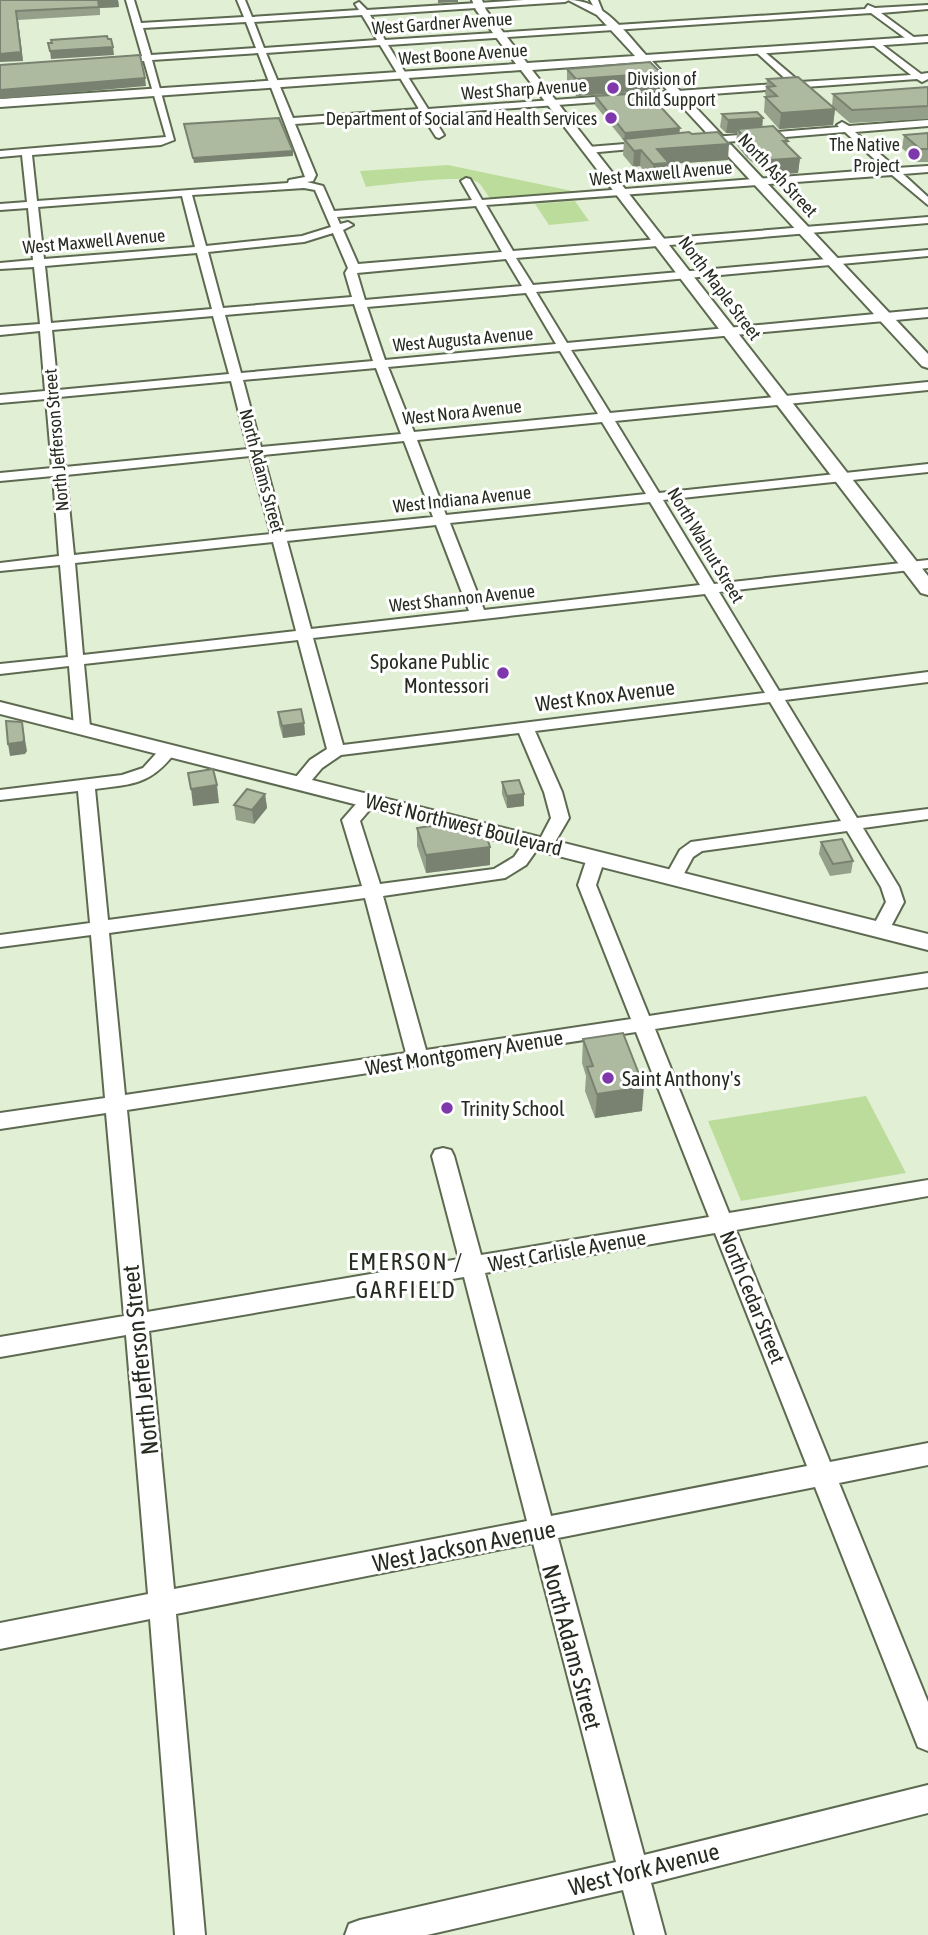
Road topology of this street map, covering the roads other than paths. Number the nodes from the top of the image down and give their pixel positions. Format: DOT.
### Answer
graph roads {
  1 [pos="130,0"];
  2 [pos="241,0"];
  3 [pos="357,0"];
  4 [pos="565,0"];
  5 [pos="573,0"];
  6 [pos="594,0"];
  7 [pos="858,0"];
  8 [pos="476,4"];
  9 [pos="928,7"];
  10 [pos="873,10"];
  11 [pos="364,12"];
  12 [pos="601,13"];
  13 [pos="249,19"];
  14 [pos="138,26"];
  15 [pos="614,27"];
  16 [pos="499,34"];
  17 [pos="928,39"];
  18 [pos="912,40"];
  19 [pos="383,42"];
  20 [pos="876,43"];
  21 [pos="261,50"];
  22 [pos="761,51"];
  23 [pos="147,58"];
  24 [pos="644,59"];
  25 [pos="109,60"];
  26 [pos="524,67"];
  27 [pos="403,75"];
  28 [pos="923,76"];
  29 [pos="275,84"];
  30 [pos="928,84"];
  31 [pos="798,85"];
  32 [pos="157,92"];
  33 [pos="676,94"];
  34 [pos="552,102"];
  35 [pos="816,102"];
  36 [pos="0,103"];
  37 [pos="425,111"];
  38 [pos="830,114"];
  39 [pos="291,121"];
  40 [pos="928,123"];
  41 [pos="847,130"];
  42 [pos="439,135"];
  43 [pos="719,140"];
  44 [pos="687,142"];
  45 [pos="661,144"];
  46 [pos="588,150"];
  47 [pos="27,152"];
  48 [pos="0,154"];
  49 [pos="928,169"];
  50 [pos="894,171"];
  51 [pos="466,181"];
  52 [pos="312,182"];
  53 [pos="758,183"];
  54 [pos="186,192"];
  55 [pos="623,194"];
  56 [pos="928,202"];
  57 [pos="32,204"];
  58 [pos="481,205"];
  59 [pos="0,207"];
  60 [pos="396,211"];
  61 [pos="331,214"];
  62 [pos="928,220"];
  63 [pos="336,230"];
  64 [pos="803,230"];
  65 [pos="660,242"];
  66 [pos="203,249"];
  67 [pos="928,253"];
  68 [pos="509,255"];
  69 [pos="833,262"];
  70 [pos="40,263"];
  71 [pos="0,266"];
  72 [pos="354,268"];
  73 [pos="685,275"];
  74 [pos="529,289"];
  75 [pos="359,302"];
  76 [pos="220,312"];
  77 [pos="928,313"];
  78 [pos="885,317"];
  79 [pos="46,327"];
  80 [pos="0,331"];
  81 [pos="729,332"];
  82 [pos="565,348"];
  83 [pos="928,363"];
  84 [pos="380,364"];
  85 [pos="237,377"];
  86 [pos="928,386"];
  87 [pos="52,394"];
  88 [pos="0,399"];
  89 [pos="782,400"];
  90 [pos="607,417"];
  91 [pos="408,436"];
  92 [pos="258,452"];
  93 [pos="928,468"];
  94 [pos="58,471"];
  95 [pos="0,477"];
  96 [pos="842,478"];
  97 [pos="656,498"];
  98 [pos="441,520"];
  99 [pos="280,537"];
  100 [pos="67,560"];
  101 [pos="928,564"];
  102 [pos="910,566"];
  103 [pos="0,567"];
  104 [pos="709,589"];
  105 [pos="928,589"];
  106 [pos="478,615"];
  107 [pos="306,635"];
  108 [pos="77,660"];
  109 [pos="0,669"];
  110 [pos="928,677"];
  111 [pos="774,697"];
  112 [pos="0,708"];
  113 [pos="82,727"];
  114 [pos="525,728"];
  115 [pos="169,750"];
  116 [pos="336,751"];
  117 [pos="300,783"];
  118 [pos="86,785"];
  119 [pos="0,795"];
  120 [pos="369,800"];
  121 [pos="928,814"];
  122 [pos="852,825"];
  123 [pos="539,843"];
  124 [pos="596,858"];
  125 [pos="674,877"];
  126 [pos="373,892"];
  127 [pos="100,928"];
  128 [pos="880,930"];
  129 [pos="0,942"];
  130 [pos="928,942"];
  131 [pos="928,980"];
  132 [pos="643,1025"];
  133 [pos="418,1059"];
  134 [pos="116,1104"];
  135 [pos="0,1121"];
  136 [pos="443,1156"];
  137 [pos="928,1188"];
  138 [pos="723,1223"];
  139 [pos="473,1266"];
  140 [pos="137,1323"];
  141 [pos="0,1347"];
  142 [pos="928,1454"];
  143 [pos="823,1476"];
  144 [pos="541,1532"];
  145 [pos="162,1605"];
  146 [pos="0,1636"];
  147 [pos="928,1737"];
  148 [pos="928,1799"];
  149 [pos="633,1873"];
  150 [pos="190,1935"];
  151 [pos="360,1935"];
  152 [pos="650,1935"];
  1 -- 14 [label="street"];
  2 -- 13 [label="street"];
  3 -- 11 [label="street"];
  4 -- 8 [label="street"];
  5 -- 12 [label="main road, North Ash Street"];
  6 -- 12 [label="street, North Ash Street"];
  7 -- 10 [label="street"];
  8 -- 11 [label="street"];
  8 -- 16 [label="main road, North Maple Street"];
  9 -- 10 [label="street, West Gardner Avenue"];
  10 -- 15 [label="street, West Gardner Avenue"];
  10 -- 18 [label="street"];
  11 -- 13 [label="street"];
  11 -- 19 [label="street"];
  12 -- 15 [label="main road, North Ash Street"];
  13 -- 14 [label="street"];
  13 -- 21 [label="street"];
  14 -- 23 [label="street"];
  15 -- 16 [label="street, West Gardner Avenue"];
  15 -- 24 [label="main road, North Ash Street"];
  16 -- 19 [label="street, West Gardner Avenue"];
  16 -- 26 [label="main road, North Maple Street"];
  17 -- 18 [label="main road, West Boone Avenue"];
  18 -- 20 [label="main road, West Boone Avenue"];
  19 -- 21 [label="street, West Gardner Avenue"];
  19 -- 27 [label="street"];
  20 -- 22 [label="main road, West Boone Avenue"];
  20 -- 28 [label="street"];
  21 -- 23 [label="street, West Gardner Avenue"];
  21 -- 29 [label="street"];
  22 -- 24 [label="main road, West Boone Avenue"];
  22 -- 31 [label="street"];
  23 -- 25 [label="street, West Gardner Avenue"];
  23 -- 32 [label="street"];
  24 -- 26 [label="main road, West Boone Avenue"];
  24 -- 33 [label="main road, North Ash Street"];
  26 -- 27 [label="main road, West Boone Avenue"];
  26 -- 34 [label="main road, North Maple Street"];
  27 -- 29 [label="main road, West Boone Avenue"];
  27 -- 37 [label="street"];
  28 -- 30 [label="street"];
  28 -- 31 [label="street, West Sharp Avenue"];
  29 -- 32 [label="main road, West Boone Avenue"];
  29 -- 39 [label="street"];
  31 -- 33 [label="street, West Sharp Avenue"];
  31 -- 35 [label="street"];
  32 -- 36 [label="main road, West Boone Avenue"];
  32 -- 47 [label="street"];
  33 -- 34 [label="street, West Sharp Avenue"];
  33 -- 43 [label="main road, North Ash Street"];
  34 -- 37 [label="street, West Sharp Avenue"];
  34 -- 46 [label="main road, North Maple Street"];
  37 -- 39 [label="street, West Sharp Avenue"];
  37 -- 42 [label="street"];
  38 -- 41 [label="street"];
  39 -- 52 [label="street"];
  40 -- 41 [label="street"];
  41 -- 43 [label="street"];
  41 -- 50 [label="street"];
  43 -- 44 [label="street"];
  43 -- 53 [label="main road, North Ash Street"];
  45 -- 46 [label="street"];
  46 -- 55 [label="main road, North Maple Street"];
  47 -- 48 [label="street"];
  47 -- 57 [label="street, North Jefferson Street"];
  49 -- 50 [label="street, West Maxwell Avenue"];
  50 -- 53 [label="street, West Maxwell Avenue"];
  50 -- 56 [label="street"];
  51 -- 58 [label="street, North Walnut Street"];
  52 -- 54 [label="street"];
  52 -- 61 [label="street"];
  53 -- 55 [label="street, West Maxwell Avenue"];
  53 -- 64 [label="main road, North Ash Street"];
  54 -- 57 [label="street"];
  54 -- 66 [label="street, North Adams Street"];
  55 -- 58 [label="street, West Maxwell Avenue"];
  55 -- 65 [label="main road, North Maple Street"];
  57 -- 59 [label="street"];
  57 -- 70 [label="street, North Jefferson Street"];
  58 -- 60 [label="street, West Maxwell Avenue"];
  58 -- 68 [label="street, North Walnut Street"];
  60 -- 61 [label="street, West Maxwell Avenue"];
  60 -- 63 [label="street, West Maxwell Avenue"];
  61 -- 63 [label="street"];
  62 -- 64 [label="street"];
  63 -- 66 [label="street, West Maxwell Avenue"];
  63 -- 72 [label="street"];
  64 -- 65 [label="street"];
  64 -- 69 [label="main road, North Ash Street"];
  65 -- 68 [label="street"];
  65 -- 73 [label="main road, North Maple Street"];
  66 -- 70 [label="street, West Maxwell Avenue"];
  66 -- 76 [label="street, North Adams Street"];
  67 -- 69 [label="street"];
  68 -- 72 [label="street"];
  68 -- 74 [label="street, North Walnut Street"];
  69 -- 73 [label="street"];
  69 -- 78 [label="main road, North Ash Street"];
  70 -- 71 [label="street, West Maxwell Avenue"];
  70 -- 79 [label="street, North Jefferson Street"];
  72 -- 75 [label="street"];
  73 -- 74 [label="street"];
  73 -- 81 [label="main road, North Maple Street"];
  74 -- 75 [label="street"];
  74 -- 82 [label="street, North Walnut Street"];
  75 -- 76 [label="street"];
  75 -- 84 [label="street"];
  76 -- 79 [label="street"];
  76 -- 85 [label="street, North Adams Street"];
  77 -- 78 [label="street, West Augusta Avenue"];
  78 -- 81 [label="street, West Augusta Avenue"];
  78 -- 83 [label="main road, North Ash Street"];
  79 -- 80 [label="street"];
  79 -- 87 [label="street, North Jefferson Street"];
  81 -- 82 [label="street, West Augusta Avenue"];
  81 -- 89 [label="main road, North Maple Street"];
  82 -- 84 [label="street, West Augusta Avenue"];
  82 -- 90 [label="street, North Walnut Street"];
  84 -- 85 [label="street, West Augusta Avenue"];
  84 -- 91 [label="street"];
  85 -- 87 [label="street, West Augusta Avenue"];
  85 -- 92 [label="street, North Adams Street"];
  86 -- 89 [label="street, West Nora Avenue"];
  87 -- 88 [label="street, West Augusta Avenue"];
  87 -- 94 [label="street, North Jefferson Street"];
  89 -- 90 [label="street, West Nora Avenue"];
  89 -- 96 [label="main road, North Maple Street"];
  90 -- 91 [label="street, West Nora Avenue"];
  90 -- 97 [label="street, North Walnut Street"];
  91 -- 92 [label="street, West Nora Avenue"];
  91 -- 98 [label="street"];
  92 -- 94 [label="street, West Nora Avenue"];
  92 -- 99 [label="street, North Adams Street"];
  93 -- 96 [label="street, West Indiana Avenue"];
  94 -- 95 [label="street, West Nora Avenue"];
  94 -- 100 [label="street, North Jefferson Street"];
  96 -- 97 [label="street, West Indiana Avenue"];
  96 -- 102 [label="main road, North Maple Street"];
  97 -- 98 [label="street, West Indiana Avenue"];
  97 -- 104 [label="street, North Walnut Street"];
  98 -- 99 [label="street, West Indiana Avenue"];
  98 -- 106 [label="street"];
  99 -- 100 [label="street, West Indiana Avenue"];
  99 -- 107 [label="street, North Adams Street"];
  100 -- 103 [label="street, West Indiana Avenue"];
  100 -- 108 [label="street, North Jefferson Street"];
  101 -- 102 [label="street, West Shannon Avenue"];
  102 -- 104 [label="street, West Shannon Avenue"];
  102 -- 105 [label="main road, North Maple Street"];
  104 -- 106 [label="street, West Shannon Avenue"];
  104 -- 111 [label="street, North Walnut Street"];
  106 -- 107 [label="street, West Shannon Avenue"];
  107 -- 108 [label="street, West Shannon Avenue"];
  107 -- 116 [label="street, North Adams Street"];
  108 -- 109 [label="street, West Shannon Avenue"];
  108 -- 113 [label="street, North Jefferson Street"];
  110 -- 111 [label="street, West Knox Avenue"];
  111 -- 114 [label="street, West Knox Avenue"];
  111 -- 122 [label="street, North Walnut Street"];
  112 -- 113 [label="main road, West Northwest Boulevard"];
  113 -- 115 [label="main road, West Northwest Boulevard"];
  114 -- 116 [label="street, West Knox Avenue"];
  114 -- 123 [label="street"];
  115 -- 117 [label="main road, West Northwest Boulevard"];
  115 -- 118 [label="street"];
  116 -- 117 [label="street"];
  117 -- 120 [label="main road, West Northwest Boulevard"];
  118 -- 119 [label="street"];
  118 -- 127 [label="street, North Jefferson Street"];
  120 -- 123 [label="main road, West Northwest Boulevard"];
  120 -- 126 [label="street"];
  121 -- 122 [label="street"];
  122 -- 125 [label="street"];
  122 -- 128 [label="street, North Walnut Street"];
  123 -- 124 [label="main road, West Northwest Boulevard"];
  123 -- 126 [label="street"];
  124 -- 125 [label="main road, West Northwest Boulevard"];
  124 -- 132 [label="street, North Cedar Street"];
  125 -- 128 [label="main road, West Northwest Boulevard"];
  126 -- 127 [label="street"];
  126 -- 133 [label="street"];
  127 -- 129 [label="street"];
  127 -- 134 [label="street, North Jefferson Street"];
  128 -- 130 [label="main road, West Northwest Boulevard"];
  131 -- 132 [label="street, West Montgomery Avenue"];
  132 -- 133 [label="street, West Montgomery Avenue"];
  132 -- 138 [label="street, North Cedar Street"];
  133 -- 134 [label="street, West Montgomery Avenue"];
  134 -- 135 [label="street, West Montgomery Avenue"];
  134 -- 140 [label="street, North Jefferson Street"];
  136 -- 139 [label="street, North Adams Street"];
  137 -- 138 [label="street, West Carlisle Avenue"];
  138 -- 139 [label="street, West Carlisle Avenue"];
  138 -- 143 [label="street, North Cedar Street"];
  139 -- 140 [label="street, West Carlisle Avenue"];
  139 -- 144 [label="street, North Adams Street"];
  140 -- 141 [label="street, West Carlisle Avenue"];
  140 -- 145 [label="street, North Jefferson Street"];
  142 -- 143 [label="street, West Jackson Avenue"];
  143 -- 144 [label="street, West Jackson Avenue"];
  143 -- 147 [label="street, North Cedar Street"];
  144 -- 145 [label="street, West Jackson Avenue"];
  144 -- 149 [label="street, North Adams Street"];
  145 -- 146 [label="street, West Jackson Avenue"];
  145 -- 150 [label="street, North Jefferson Street"];
  148 -- 149 [label="street, West York Avenue"];
  149 -- 151 [label="street, West York Avenue"];
  149 -- 152 [label="street, North Adams Street"];
}
